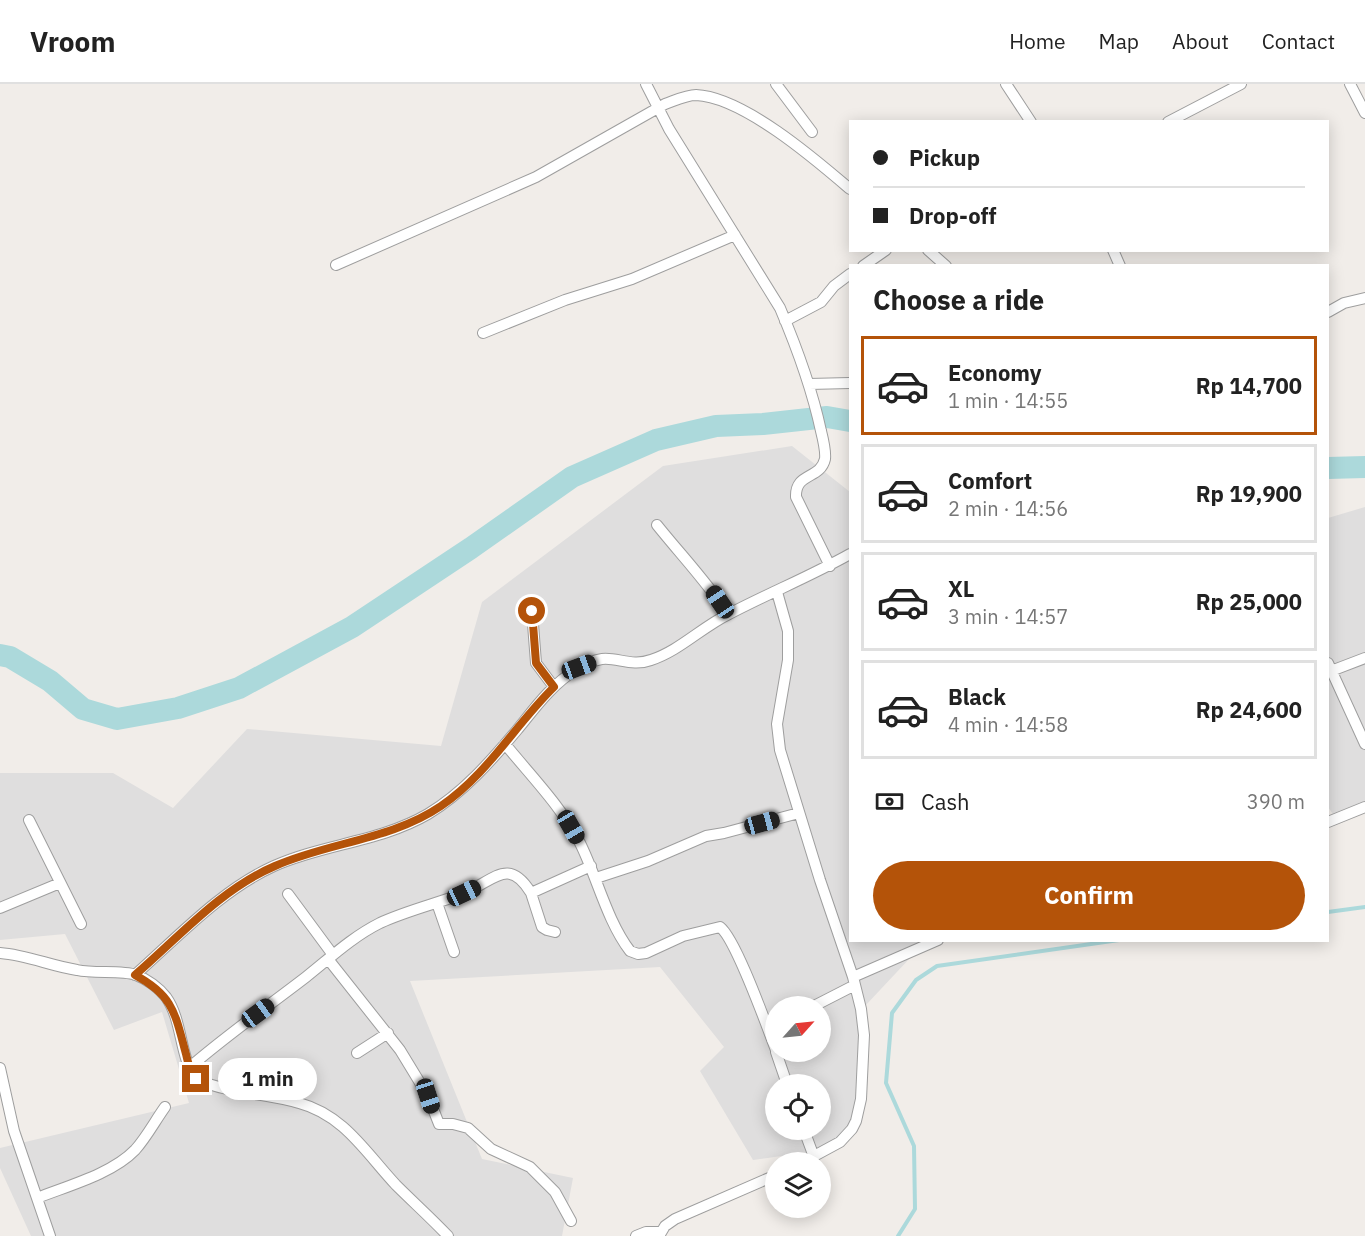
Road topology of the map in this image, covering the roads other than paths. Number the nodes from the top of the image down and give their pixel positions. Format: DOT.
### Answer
graph roads {
  1 [pos="646,84"];
  2 [pos="776,84"];
  3 [pos="1006,84"];
  4 [pos="1241,84"];
  5 [pos="1350,84"];
  6 [pos="658,108"];
  7 [pos="1365,113"];
  8 [pos="1030,120"];
  9 [pos="1172,120"];
  10 [pos="812,132"];
  11 [pos="849,188"];
  12 [pos="735,234"];
  13 [pos="883,252"];
  14 [pos="930,252"];
  15 [pos="866,264"];
  16 [pos="944,264"];
  17 [pos="336,265"];
  18 [pos="849,275"];
  19 [pos="1365,298"];
  20 [pos="1329,311"];
  21 [pos="785,321"];
  22 [pos="483,333"];
  23 [pos="849,383"];
  24 [pos="809,384"];
  25 [pos="657,525"];
  26 [pos="849,555"];
  27 [pos="830,566"];
  28 [pos="777,592"];
  29 [pos="532,611"];
  30 [pos="728,614"];
  31 [pos="1365,657"];
  32 [pos="1329,667"];
  33 [pos="554,687"];
  34 [pos="505,744"];
  35 [pos="1365,744"];
  36 [pos="1365,807"];
  37 [pos="799,813"];
  38 [pos="29,820"];
  39 [pos="1329,822"];
  40 [pos="591,866"];
  41 [pos="596,878"];
  42 [pos="60,883"];
  43 [pos="531,893"];
  44 [pos="288,894"];
  45 [pos="436,903"];
  46 [pos="0,908"];
  47 [pos="81,924"];
  48 [pos="555,932"];
  49 [pos="934,942"];
  50 [pos="454,952"];
  51 [pos="0,953"];
  52 [pos="330,957"];
  53 [pos="135,975"];
  54 [pos="854,981"];
  55 [pos="830,996"];
  56 [pos="765,1015"];
  57 [pos="388,1033"];
  58 [pos="357,1053"];
  59 [pos="190,1067"];
  60 [pos="0,1068"];
  61 [pos="165,1107"];
  62 [pos="821,1152"];
  63 [pos="765,1180"];
  64 [pos="37,1198"];
  65 [pos="571,1221"];
  66 [pos="660,1234"];
  67 [pos="50,1236"];
  68 [pos="448,1236"];
  69 [pos="636,1236"];
  1 -- 6 [label="street"];
  2 -- 10 [label="street"];
  3 -- 8 [label="street"];
  4 -- 9 [label="street"];
  5 -- 7 [label="street"];
  6 -- 11 [label="street"];
  6 -- 12 [label="street"];
  6 -- 17 [label="street"];
  12 -- 21 [label="street"];
  12 -- 22 [label="street"];
  13 -- 15 [label="street"];
  14 -- 16 [label="street"];
  18 -- 21 [label="street"];
  19 -- 20 [label="street"];
  21 -- 24 [label="street"];
  23 -- 24 [label="street"];
  24 -- 27 [label="street"];
  25 -- 30 [label="street"];
  26 -- 27 [label="street"];
  27 -- 28 [label="street"];
  28 -- 30 [label="street"];
  28 -- 37 [label="street"];
  29 -- 33 [label="street"];
  30 -- 33 [label="street"];
  31 -- 32 [label="street"];
  32 -- 35 [label="street"];
  33 -- 34 [label="street"];
  34 -- 40 [label="street"];
  34 -- 53 [label="street"];
  36 -- 39 [label="street"];
  37 -- 41 [label="street"];
  37 -- 54 [label="street"];
  38 -- 42 [label="street"];
  40 -- 41 [label="street"];
  40 -- 43 [label="street"];
  41 -- 56 [label="street"];
  42 -- 46 [label="street"];
  42 -- 47 [label="street"];
  43 -- 45 [label="street"];
  43 -- 48 [label="street"];
  44 -- 52 [label="street"];
  45 -- 50 [label="street"];
  45 -- 52 [label="street"];
  49 -- 54 [label="street"];
  51 -- 53 [label="street"];
  52 -- 57 [label="street"];
  52 -- 59 [label="street"];
  53 -- 59 [label="street"];
  54 -- 55 [label="street"];
  54 -- 62 [label="street"];
  57 -- 58 [label="street"];
  57 -- 65 [label="street"];
  59 -- 68 [label="street"];
  60 -- 64 [label="street"];
  61 -- 64 [label="street"];
  63 -- 66 [label="street"];
  64 -- 67 [label="street"];
  66 -- 69 [label="street"];
}
